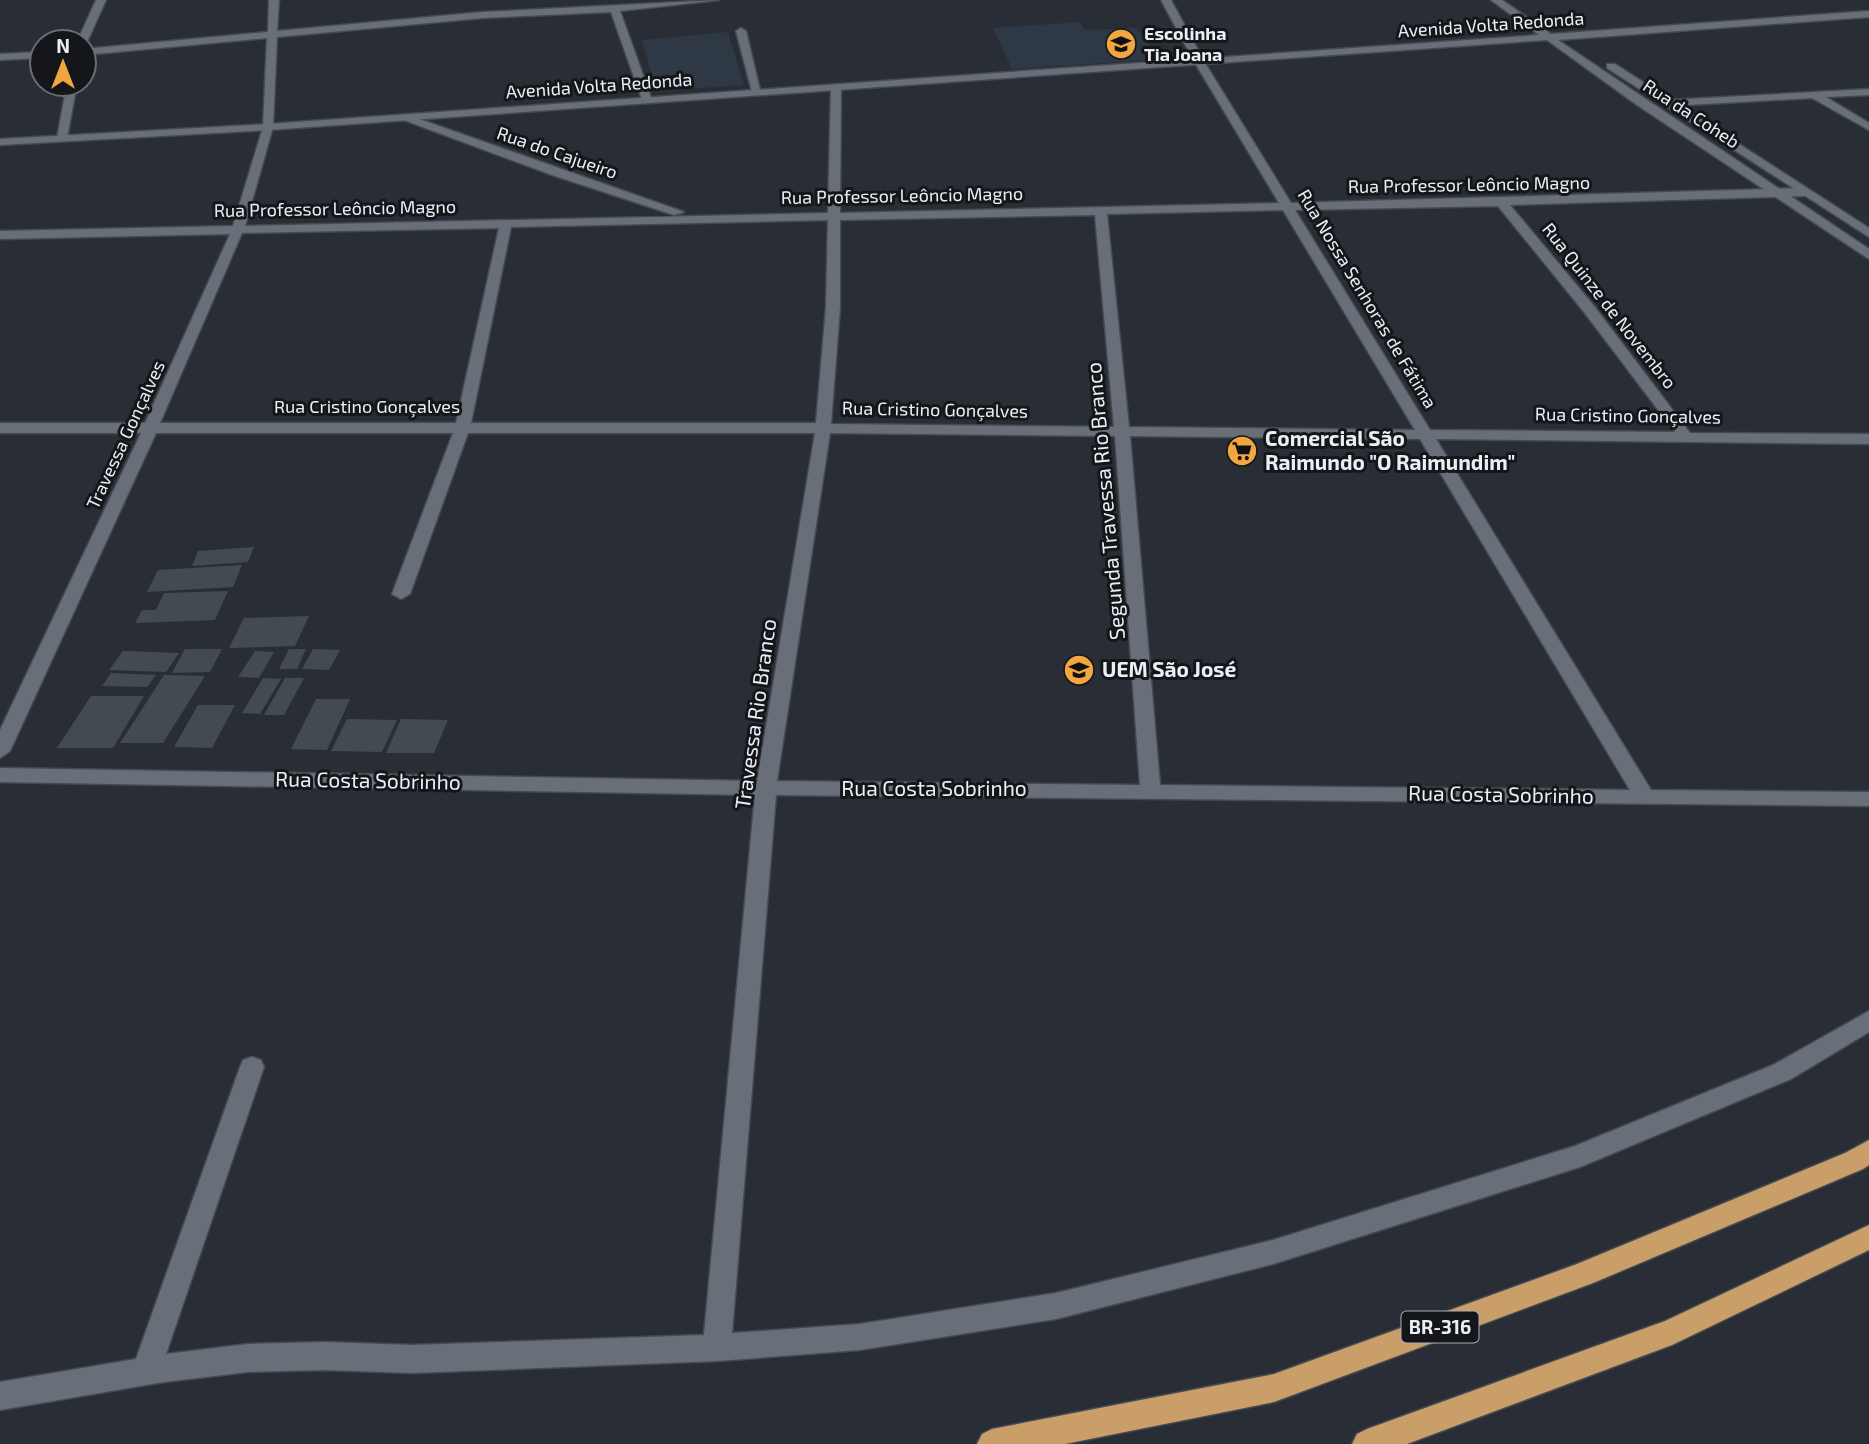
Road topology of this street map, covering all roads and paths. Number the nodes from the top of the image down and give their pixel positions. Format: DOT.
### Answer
graph roads {
  1 [pos="101,0"];
  2 [pos="274,0"];
  3 [pos="714,0"];
  4 [pos="1166,0"];
  5 [pos="1496,0"];
  6 [pos="1513,0"];
  7 [pos="615,9"];
  8 [pos="1869,16"];
  9 [pos="88,28"];
  10 [pos="741,31"];
  11 [pos="271,35"];
  12 [pos="1561,40"];
  13 [pos="98,51"];
  14 [pos="28,56"];
  15 [pos="0,57"];
  16 [pos="1200,63"];
  17 [pos="836,87"];
  18 [pos="1869,92"];
  19 [pos="757,93"];
  20 [pos="1811,94"];
  21 [pos="69,98"];
  22 [pos="647,100"];
  23 [pos="1669,103"];
  24 [pos="405,117"];
  25 [pos="268,127"];
  26 [pos="1869,127"];
  27 [pos="62,138"];
  28 [pos="0,142"];
  29 [pos="1805,192"];
  30 [pos="1780,194"];
  31 [pos="1501,202"];
  32 [pos="1288,206"];
  33 [pos="1100,209"];
  34 [pos="836,216"];
  35 [pos="700,218"];
  36 [pos="506,223"];
  37 [pos="238,229"];
  38 [pos="1869,233"];
  39 [pos="0,235"];
  40 [pos="1869,255"];
  41 [pos="463,426"];
  42 [pos="0,428"];
  43 [pos="151,428"];
  44 [pos="823,428"];
  45 [pos="1122,431"];
  46 [pos="1426,434"];
  47 [pos="1685,436"];
  48 [pos="1869,439"];
  49 [pos="401,594"];
  50 [pos="0,751"];
  51 [pos="0,775"];
  52 [pos="766,788"];
  53 [pos="1150,789"];
  54 [pos="1645,797"];
  55 [pos="1869,799"];
  56 [pos="1869,1020"];
  57 [pos="252,1067"];
  58 [pos="1869,1151"];
  59 [pos="1869,1237"];
  60 [pos="717,1348"];
  61 [pos="146,1371"];
  62 [pos="0,1396"];
  63 [pos="992,1444"];
  64 [pos="1367,1444"];
  1 -- 9 [label="street"];
  2 -- 11 [label="street"];
  3 -- 7 [label="street"];
  4 -- 16 [label="street, Rua Nossa Senhoras de Fátima"];
  5 -- 12 [label="street, Rua da Coheb"];
  6 -- 12 [label="street, Rua da Coheb"];
  7 -- 11 [label="street"];
  7 -- 22 [label="street"];
  8 -- 12 [label="street, Avenida Volta Redonda"];
  10 -- 19 [label="street"];
  11 -- 13 [label="street"];
  11 -- 25 [label="street"];
  12 -- 16 [label="street, Avenida Volta Redonda"];
  12 -- 23 [label="street, Rua da Coheb"];
  12 -- 30 [label="street, Rua da Coheb"];
  14 -- 15 [label="street"];
  16 -- 17 [label="street, Avenida Volta Redonda"];
  16 -- 32 [label="street, Rua Nossa Senhoras de Fátima"];
  17 -- 19 [label="street, Avenida Volta Redonda"];
  17 -- 34 [label="street, Travessa Rio Branco"];
  18 -- 20 [label="street"];
  19 -- 22 [label="street, Avenida Volta Redonda"];
  20 -- 23 [label="street"];
  20 -- 26 [label="street"];
  21 -- 27 [label="street"];
  22 -- 24 [label="street, Avenida Volta Redonda"];
  23 -- 29 [label="street, Rua da Coheb"];
  24 -- 25 [label="street, Avenida Volta Redonda"];
  24 -- 35 [label="street, Rua do Cajueiro"];
  25 -- 27 [label="street, Avenida Volta Redonda"];
  25 -- 37 [label="street, Travessa Gonçalves"];
  27 -- 28 [label="street, Avenida Volta Redonda"];
  29 -- 30 [label="street, Rua Professor Leôncio Magno"];
  29 -- 38 [label="street, Rua da Coheb"];
  30 -- 31 [label="street, Rua Professor Leôncio Magno"];
  30 -- 40 [label="street, Rua da Coheb"];
  31 -- 32 [label="street, Rua Professor Leôncio Magno"];
  31 -- 47 [label="street, Rua Quinze de Novembro"];
  32 -- 33 [label="street, Rua Professor Leôncio Magno"];
  32 -- 46 [label="street, Rua Nossa Senhoras de Fátima"];
  33 -- 34 [label="street, Rua Professor Leôncio Magno"];
  33 -- 45 [label="street, Segunda Travessa Rio Branco"];
  34 -- 35 [label="street, Rua Professor Leôncio Magno"];
  34 -- 44 [label="street, Travessa Rio Branco"];
  35 -- 36 [label="street, Rua Professor Leôncio Magno"];
  36 -- 37 [label="street, Rua Professor Leôncio Magno"];
  36 -- 41 [label="street"];
  37 -- 39 [label="street, Rua Professor Leôncio Magno"];
  37 -- 43 [label="street, Travessa Gonçalves"];
  41 -- 43 [label="street, Rua Cristino Gonçalves"];
  41 -- 44 [label="street, Rua Cristino Gonçalves"];
  41 -- 49 [label="street"];
  42 -- 43 [label="street, Rua Cristino Gonçalves"];
  43 -- 50 [label="street, Travessa Gonçalves"];
  44 -- 45 [label="street, Rua Cristino Gonçalves"];
  44 -- 52 [label="street, Travessa Rio Branco"];
  45 -- 46 [label="street, Rua Cristino Gonçalves"];
  45 -- 53 [label="street, Segunda Travessa Rio Branco"];
  46 -- 47 [label="street, Rua Cristino Gonçalves"];
  46 -- 54 [label="street, Rua Nossa Senhoras de Fátima"];
  47 -- 48 [label="street, Rua Cristino Gonçalves"];
  51 -- 52 [label="street, Rua Costa Sobrinho"];
  52 -- 53 [label="street, Rua Costa Sobrinho"];
  52 -- 60 [label="street, Travessa Rio Branco"];
  53 -- 54 [label="street, Rua Costa Sobrinho"];
  54 -- 55 [label="street, Rua Costa Sobrinho"];
  56 -- 60 [label="street"];
  57 -- 61 [label="street"];
  58 -- 63 [label="highway, BR-316"];
  59 -- 64 [label="highway"];
  60 -- 61 [label="street"];
  61 -- 62 [label="street"];
}
